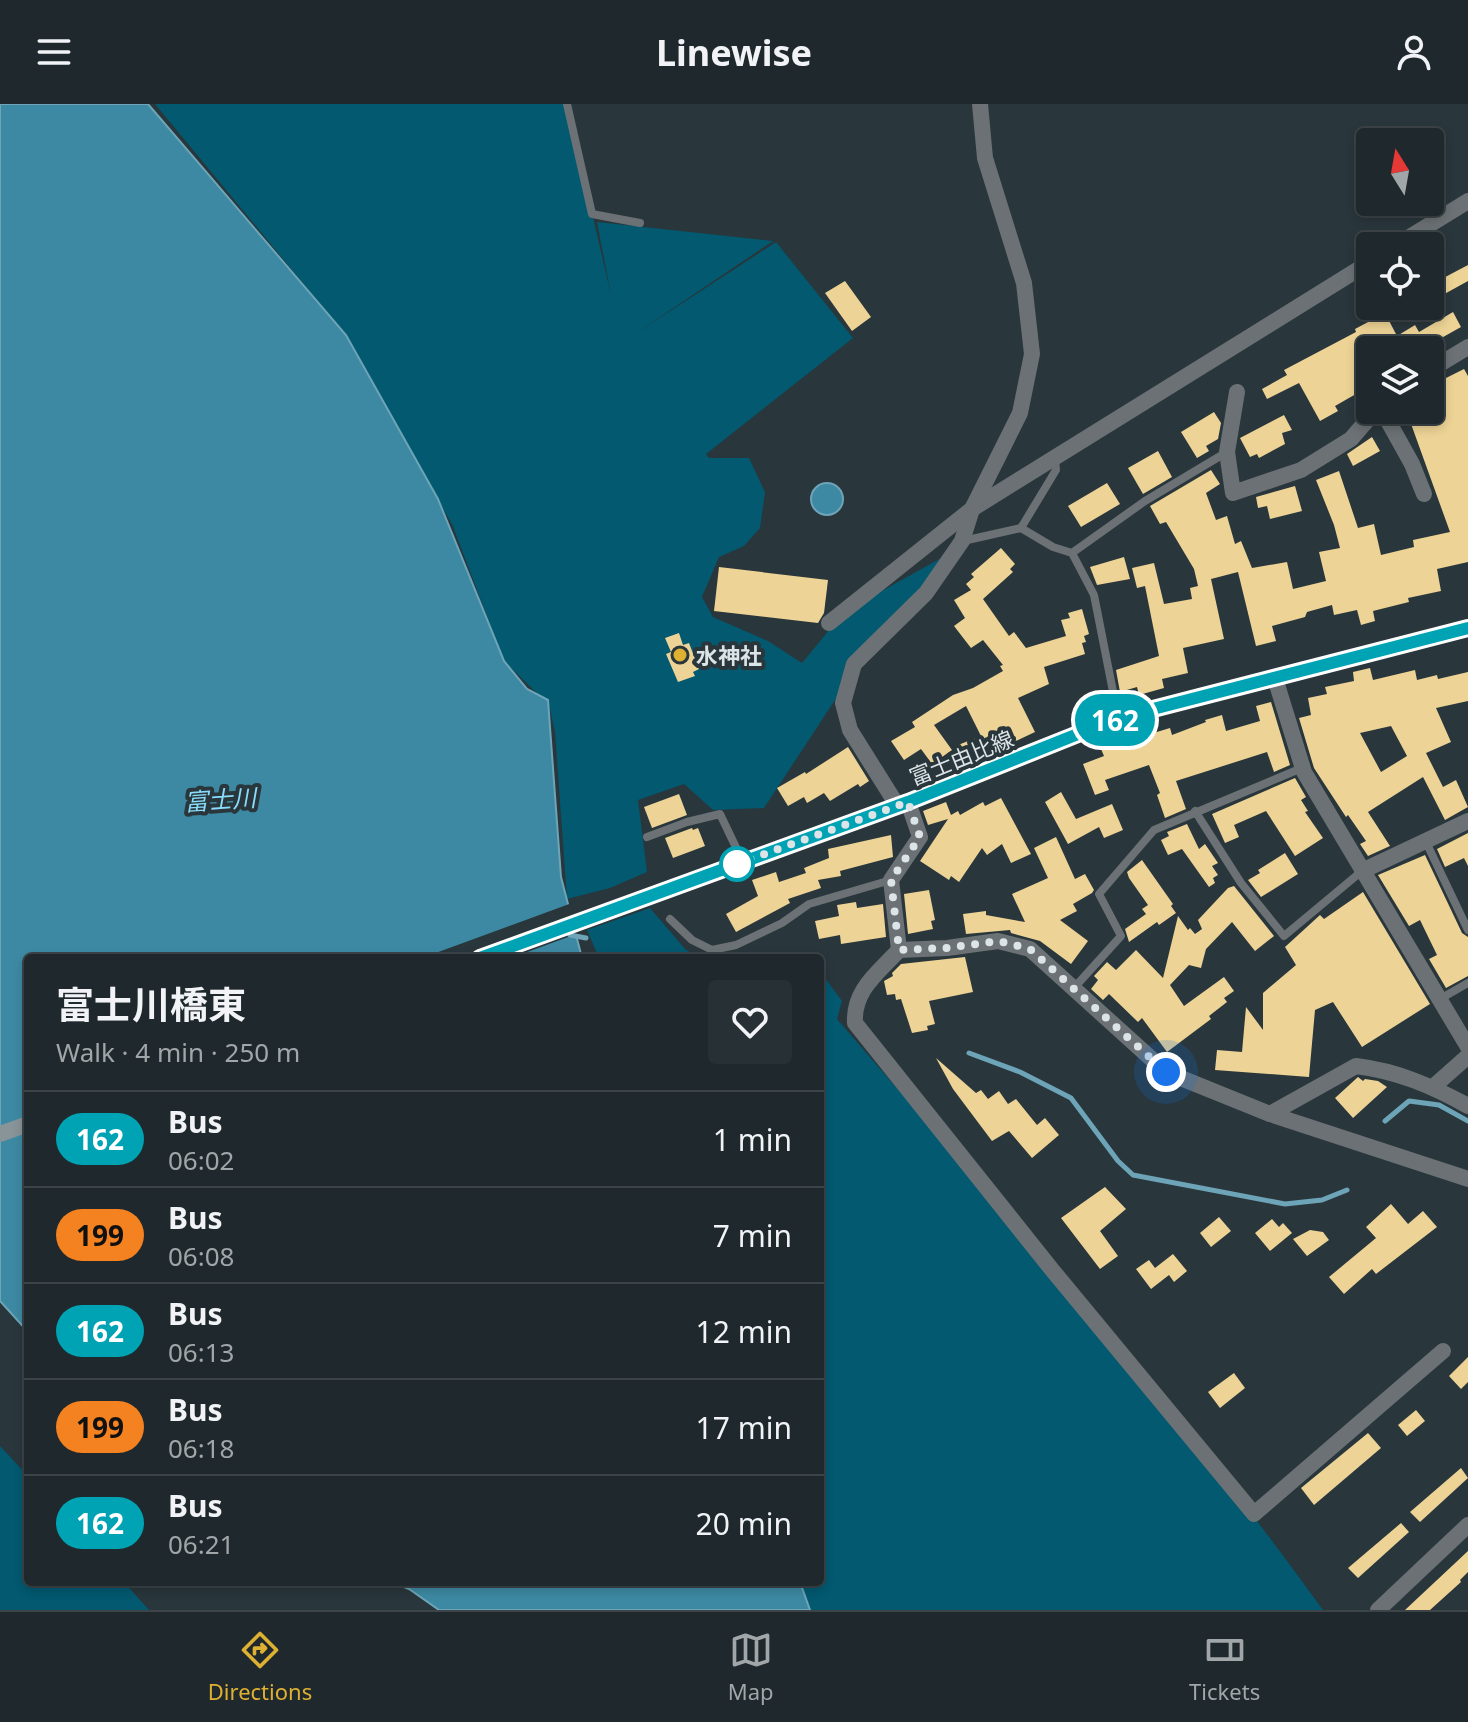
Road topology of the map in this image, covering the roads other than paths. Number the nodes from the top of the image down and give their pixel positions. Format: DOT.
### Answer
graph roads {
  1 [pos="567,104"];
  2 [pos="980,104"];
  3 [pos="1468,201"];
  4 [pos="640,223"];
  5 [pos="1418,232"];
  6 [pos="1356,271"];
  7 [pos="1468,347"];
  8 [pos="1444,362"];
  9 [pos="1237,392"];
  10 [pos="1364,424"];
  11 [pos="1390,424"];
  12 [pos="1227,452"];
  13 [pos="1055,459"];
  14 [pos="1424,494"];
  15 [pos="972,509"];
  16 [pos="1021,528"];
  17 [pos="962,541"];
  18 [pos="1072,553"];
  19 [pos="829,623"];
  20 [pos="1468,628"];
  21 [pos="1275,678"];
  22 [pos="1118,718"];
  23 [pos="1303,768"];
  24 [pos="903,804"];
  25 [pos="1195,811"];
  26 [pos="1468,821"];
  27 [pos="647,837"];
  28 [pos="1426,842"];
  29 [pos="743,862"];
  30 [pos="1362,871"];
  31 [pos="891,880"];
  32 [pos="670,919"];
  33 [pos="1468,930"];
  34 [pos="899,950"];
  35 [pos="491,954"];
  36 [pos="1468,983"];
  37 [pos="1073,989"];
  38 [pos="1439,1000"];
  39 [pos="1468,1047"];
  40 [pos="1468,1056"];
  41 [pos="1433,1087"];
  42 [pos="1468,1106"];
  43 [pos="1270,1114"];
  44 [pos="24,1125"];
  45 [pos="0,1134"];
  46 [pos="1468,1179"];
  47 [pos="1443,1351"];
  48 [pos="1468,1525"];
  49 [pos="1378,1610"];
  1 -- 4 [label="lane"];
  2 -- 15 [label="street"];
  3 -- 5 [label="street"];
  6 -- 13 [label="street"];
  7 -- 8 [label="street"];
  9 -- 12 [label="street"];
  10 -- 12 [label="street"];
  11 -- 14 [label="street"];
  12 -- 18 [label="lane"];
  13 -- 15 [label="street"];
  13 -- 16 [label="lane"];
  15 -- 17 [label="street"];
  15 -- 19 [label="street"];
  16 -- 17 [label="lane"];
  16 -- 18 [label="lane"];
  17 -- 24 [label="street"];
  18 -- 22 [label="lane"];
  20 -- 21 [label="main road, 富士由比線"];
  21 -- 22 [label="main road, 富士由比線"];
  21 -- 23 [label="street"];
  22 -- 24 [label="main road, 富士由比線"];
  23 -- 25 [label="lane"];
  23 -- 30 [label="street"];
  24 -- 29 [label="main road, 富士由比線"];
  24 -- 31 [label="street"];
  25 -- 30 [label="lane"];
  25 -- 37 [label="lane"];
  26 -- 28 [label="street"];
  27 -- 29 [label="lane"];
  28 -- 30 [label="street"];
  28 -- 33 [label="lane"];
  29 -- 35 [label="main road, 富士由比線"];
  30 -- 38 [label="street"];
  31 -- 32 [label="lane"];
  31 -- 34 [label="street"];
  34 -- 37 [label="street"];
  34 -- 47 [label="street"];
  36 -- 38 [label="lane"];
  37 -- 43 [label="street"];
  38 -- 39 [label="street"];
  40 -- 41 [label="street"];
  41 -- 42 [label="street"];
  41 -- 43 [label="street"];
  43 -- 46 [label="street"];
  44 -- 45 [label="main road"];
  48 -- 49 [label="street"];
}
